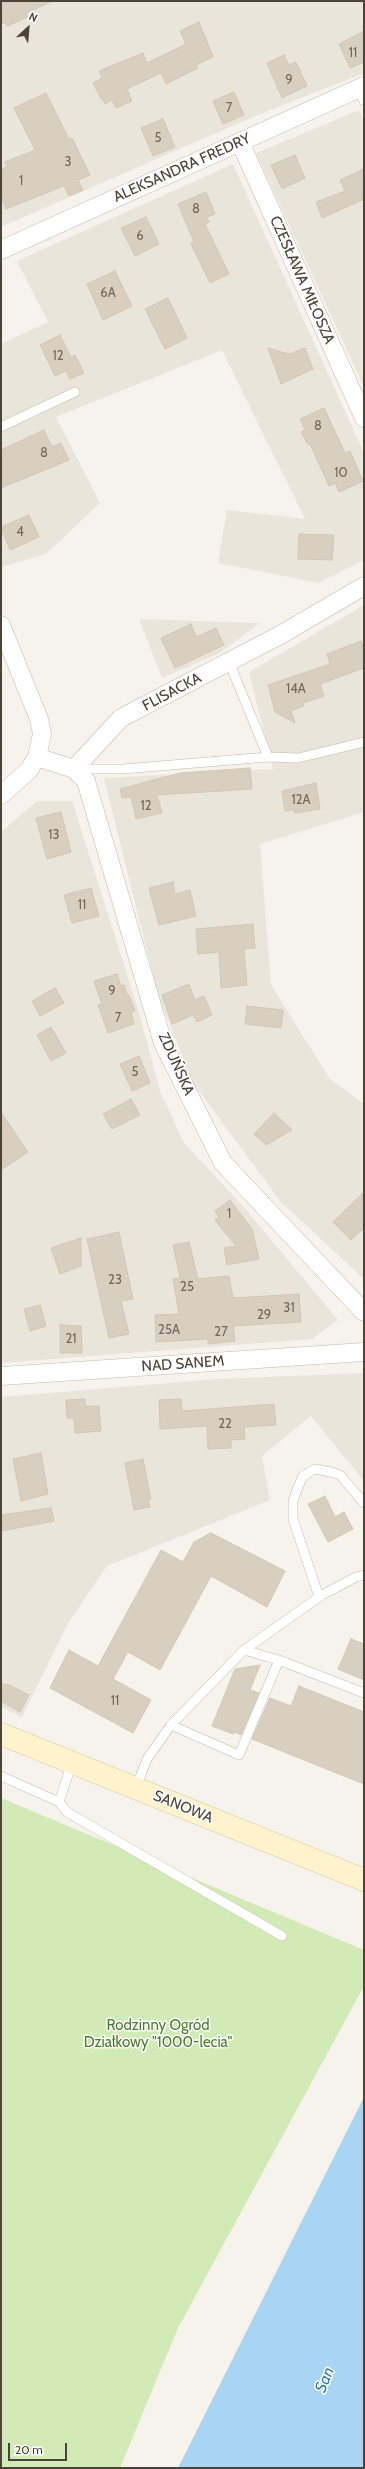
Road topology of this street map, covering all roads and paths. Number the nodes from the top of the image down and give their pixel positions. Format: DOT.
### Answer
graph roads {
  1 [pos="362,92"];
  2 [pos="240,142"];
  3 [pos="1,250"];
  4 [pos="75,392"];
  5 [pos="364,418"];
  6 [pos="1,427"];
  7 [pos="364,586"];
  8 [pos="3,635"];
  9 [pos="229,662"];
  10 [pos="364,742"];
  11 [pos="37,757"];
  12 [pos="268,757"];
  13 [pos="74,769"];
  14 [pos="1,795"];
  15 [pos="364,1312"];
  16 [pos="364,1352"];
  17 [pos="1,1376"];
  18 [pos="364,1503"];
  19 [pos="364,1576"];
  20 [pos="319,1597"];
  21 [pos="244,1650"];
  22 [pos="279,1660"];
  23 [pos="364,1693"];
  24 [pos="171,1725"];
  25 [pos="1,1734"];
  26 [pos="72,1762"];
  27 [pos="1,1776"];
  28 [pos="136,1788"];
  29 [pos="59,1802"];
  30 [pos="364,1880"];
  31 [pos="282,1936"];
  1 -- 2 [label="street, ALEKSANDRA FREDRY"];
  2 -- 3 [label="street, ALEKSANDRA FREDRY"];
  2 -- 5 [label="street, CZESŁAWA MIŁOSZA"];
  4 -- 6 [label="lane"];
  7 -- 9 [label="street, FLISACKA"];
  8 -- 11 [label="street"];
  9 -- 12 [label="lane"];
  9 -- 13 [label="street, FLISACKA"];
  10 -- 12 [label="lane"];
  11 -- 13 [label="street"];
  11 -- 14 [label="street"];
  12 -- 13 [label="lane"];
  13 -- 15 [label="street, ZDUŃSKA"];
  16 -- 17 [label="street, NAD SANEM"];
  18 -- 20 [label="lane"];
  19 -- 20 [label="lane"];
  20 -- 21 [label="lane"];
  21 -- 22 [label="lane"];
  21 -- 24 [label="lane"];
  22 -- 23 [label="lane"];
  22 -- 24 [label="lane"];
  24 -- 28 [label="lane"];
  25 -- 26 [label="main road, SANOWA"];
  26 -- 28 [label="main road, SANOWA"];
  26 -- 29 [label="lane"];
  27 -- 29 [label="lane"];
  28 -- 30 [label="main road, SANOWA"];
  29 -- 31 [label="lane"];
}
